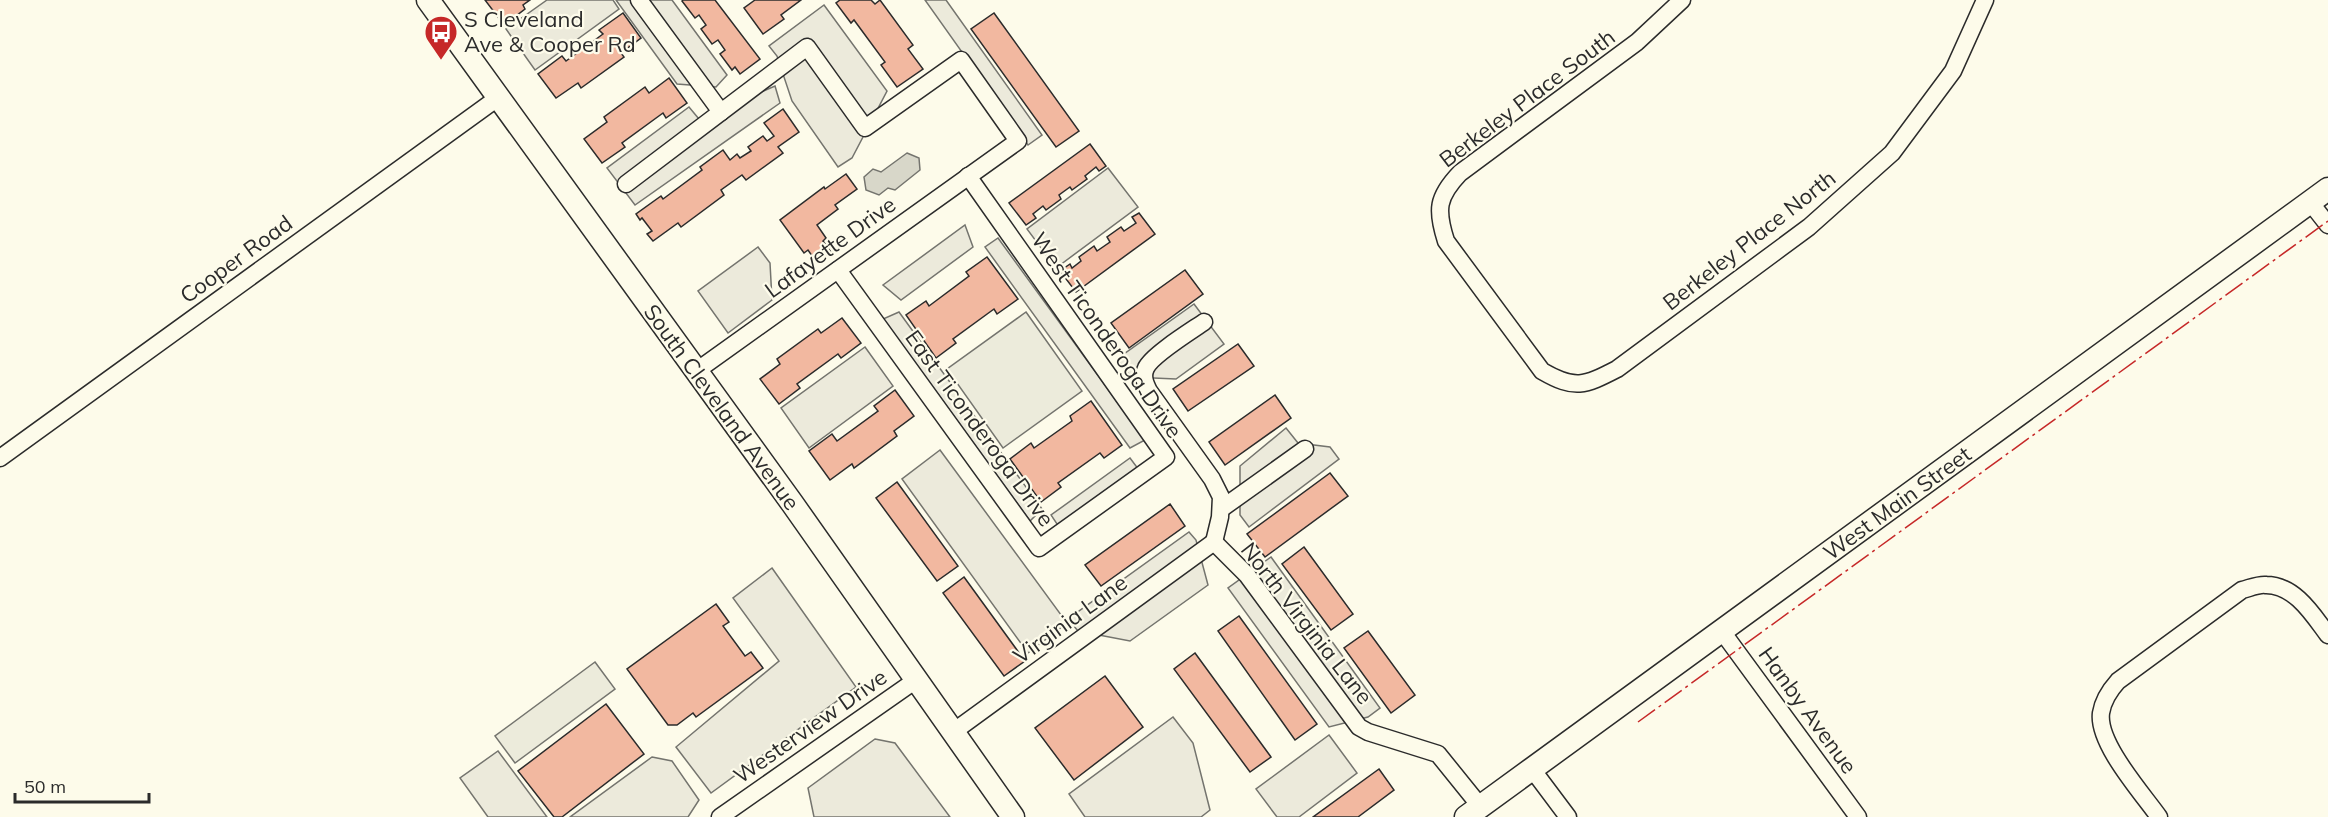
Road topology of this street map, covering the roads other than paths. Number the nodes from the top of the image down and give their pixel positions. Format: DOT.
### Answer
graph roads {
  1 [pos="428,0"];
  2 [pos="639,0"];
  3 [pos="1682,0"];
  4 [pos="1985,0"];
  5 [pos="499,97"];
  6 [pos="721,112"];
  7 [pos="968,176"];
  8 [pos="626,184"];
  9 [pos="2319,195"];
  10 [pos="2328,225"];
  11 [pos="838,270"];
  12 [pos="1493,306"];
  13 [pos="1204,322"];
  14 [pos="695,372"];
  15 [pos="1305,449"];
  16 [pos="0,458"];
  17 [pos="1103,502"];
  18 [pos="1221,509"];
  19 [pos="1214,542"];
  20 [pos="1721,630"];
  21 [pos="2328,635"];
  22 [pos="916,680"];
  23 [pos="953,732"];
  24 [pos="1532,769"];
  25 [pos="1473,812"];
  26 [pos="728,815"];
  27 [pos="1013,817"];
  28 [pos="1568,817"];
  29 [pos="1858,817"];
  30 [pos="2159,817"];
  1 -- 5 [label="main road, South Cleveland Avenue"];
  2 -- 6 [label="street"];
  3 -- 12 [label="street, Berkeley Place South"];
  4 -- 12 [label="street, Berkeley Place North"];
  5 -- 14 [label="main road, South Cleveland Avenue"];
  5 -- 16 [label="street, Cooper Road"];
  6 -- 7 [label="street, Lafayette Drive"];
  6 -- 8 [label="street"];
  7 -- 11 [label="street, Lafayette Drive"];
  7 -- 17 [label="street, West Ticonderoga Drive"];
  9 -- 10 [label="street"];
  9 -- 20 [label="main road, West Main Street"];
  11 -- 14 [label="street, Lafayette Drive"];
  11 -- 17 [label="street, East Ticonderoga Drive"];
  13 -- 18 [label="street"];
  14 -- 22 [label="main road, South Cleveland Avenue"];
  15 -- 18 [label="street"];
  18 -- 19 [label="street"];
  19 -- 23 [label="street, Virginia Lane"];
  19 -- 25 [label="street, North Virginia Lane"];
  20 -- 24 [label="main road, West Main Street"];
  20 -- 29 [label="street, Hanby Avenue"];
  21 -- 30 [label="street"];
  22 -- 23 [label="main road, South Cleveland Avenue"];
  22 -- 26 [label="street, Westerview Drive"];
  23 -- 27 [label="main road, South Cleveland Avenue"];
  24 -- 25 [label="main road, West Main Street"];
  24 -- 28 [label="street"];
}
